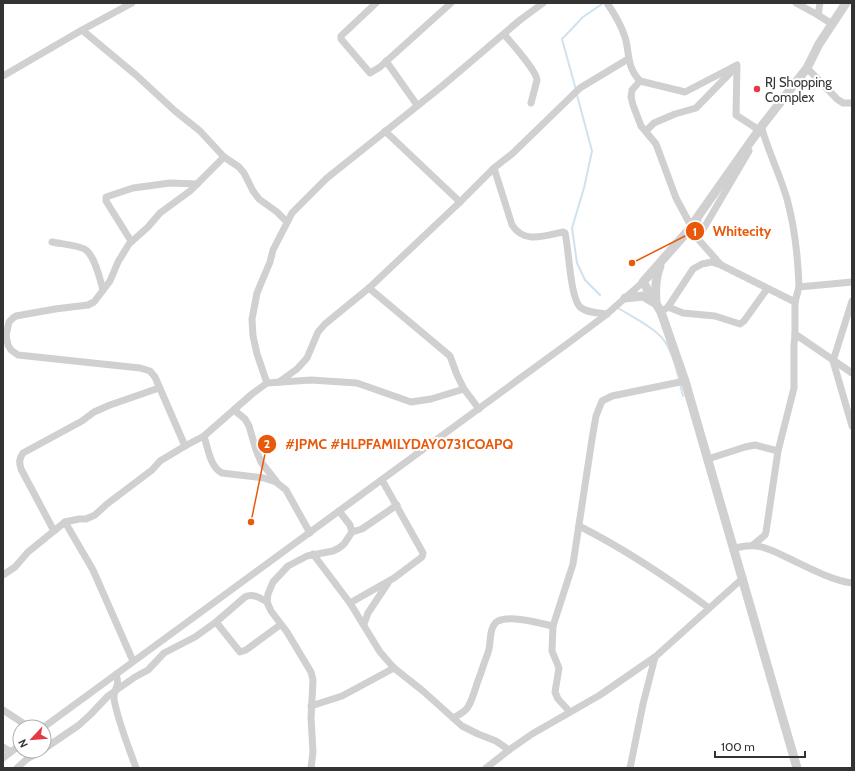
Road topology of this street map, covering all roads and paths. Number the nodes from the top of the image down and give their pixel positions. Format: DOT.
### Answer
graph roads {
  1 [pos="132,3"];
  2 [pos="376,3"];
  3 [pos="451,3"];
  4 [pos="543,3"];
  5 [pos="607,3"];
  6 [pos="796,3"];
  7 [pos="820,3"];
  8 [pos="846,3"];
  9 [pos="818,15"];
  10 [pos="832,24"];
  11 [pos="82,30"];
  12 [pos="504,34"];
  13 [pos="628,59"];
  14 [pos="386,61"];
  15 [pos="737,65"];
  16 [pos="807,68"];
  17 [pos="3,76"];
  18 [pos="640,81"];
  19 [pos="531,103"];
  20 [pos="852,103"];
  21 [pos="417,105"];
  22 [pos="759,130"];
  23 [pos="385,131"];
  24 [pos="646,131"];
  25 [pos="224,157"];
  26 [pos="494,168"];
  27 [pos="197,184"];
  28 [pos="460,202"];
  29 [pos="698,217"];
  30 [pos="287,222"];
  31 [pos="691,226"];
  32 [pos="698,238"];
  33 [pos="131,241"];
  34 [pos="52,242"];
  35 [pos="661,262"];
  36 [pos="721,265"];
  37 [pos="643,282"];
  38 [pos="852,282"];
  39 [pos="799,287"];
  40 [pos="369,288"];
  41 [pos="767,289"];
  42 [pos="103,290"];
  43 [pos="625,298"];
  44 [pos="852,301"];
  45 [pos="795,302"];
  46 [pos="662,307"];
  47 [pos="607,314"];
  48 [pos="4,333"];
  49 [pos="795,334"];
  50 [pos="833,361"];
  51 [pos="852,373"];
  52 [pos="685,381"];
  53 [pos="267,383"];
  54 [pos="277,383"];
  55 [pos="159,388"];
  56 [pos="464,389"];
  57 [pos="479,409"];
  58 [pos="234,410"];
  59 [pos="852,426"];
  60 [pos="204,436"];
  61 [pos="185,446"];
  62 [pos="778,450"];
  63 [pos="708,459"];
  64 [pos="382,480"];
  65 [pos="276,482"];
  66 [pos="397,505"];
  67 [pos="339,512"];
  68 [pos="65,522"];
  69 [pos="579,526"];
  70 [pos="54,531"];
  71 [pos="352,532"];
  72 [pos="310,533"];
  73 [pos="765,535"];
  74 [pos="754,545"];
  75 [pos="734,548"];
  76 [pos="773,550"];
  77 [pos="313,554"];
  78 [pos="3,575"];
  79 [pos="742,578"];
  80 [pos="390,580"];
  81 [pos="852,583"];
  82 [pos="267,602"];
  83 [pos="350,603"];
  84 [pos="709,608"];
  85 [pos="216,622"];
  86 [pos="364,624"];
  87 [pos="280,625"];
  88 [pos="553,626"];
  89 [pos="655,657"];
  90 [pos="133,662"];
  91 [pos="394,668"];
  92 [pos="116,675"];
  93 [pos="115,691"];
  94 [pos="311,706"];
  95 [pos="3,710"];
  96 [pos="570,712"];
  97 [pos="453,718"];
  98 [pos="17,719"];
  99 [pos="52,721"];
  100 [pos="52,744"];
  101 [pos="3,747"];
  102 [pos="509,750"];
  103 [pos="11,752"];
  104 [pos="3,758"];
  105 [pos="27,759"];
  106 [pos="17,768"];
  107 [pos="136,768"];
  108 [pos="311,768"];
  109 [pos="486,768"];
  110 [pos="630,768"];
  111 [pos="797,768"];
  1 -- 11 [label="street"];
  2 -- 14 [label="street"];
  3 -- 14 [label="street"];
  4 -- 12 [label="street"];
  5 -- 13 [label="street"];
  6 -- 9 [label="street"];
  7 -- 9 [label="street"];
  8 -- 10 [label="street"];
  9 -- 10 [label="street"];
  10 -- 16 [label="street"];
  11 -- 17 [label="street"];
  11 -- 25 [label="street"];
  12 -- 19 [label="street"];
  12 -- 21 [label="street"];
  13 -- 18 [label="street"];
  13 -- 26 [label="street"];
  14 -- 21 [label="street"];
  15 -- 18 [label="street"];
  15 -- 22 [label="street"];
  15 -- 24 [label="street"];
  16 -- 20 [label="street"];
  16 -- 22 [label="street"];
  18 -- 24 [label="street"];
  21 -- 23 [label="street"];
  22 -- 29 [label="street"];
  23 -- 28 [label="street"];
  23 -- 30 [label="street"];
  24 -- 31 [label="street"];
  25 -- 27 [label="street"];
  25 -- 30 [label="street"];
  26 -- 28 [label="street"];
  26 -- 47 [label="street"];
  27 -- 33 [label="street"];
  27 -- 33 [label="street"];
  28 -- 40 [label="street"];
  29 -- 31 [label="street"];
  29 -- 32 [label="street"];
  30 -- 53 [label="street"];
  31 -- 35 [label="street"];
  32 -- 36 [label="street"];
  32 -- 39 [label="street"];
  33 -- 42 [label="street"];
  34 -- 42 [label="street"];
  35 -- 37 [label="street"];
  35 -- 46 [label="street"];
  36 -- 41 [label="street"];
  36 -- 46 [label="street"];
  37 -- 43 [label="street"];
  37 -- 46 [label="street"];
  38 -- 39 [label="street"];
  39 -- 45 [label="street"];
  40 -- 54 [label="street"];
  40 -- 56 [label="street"];
  41 -- 45 [label="street"];
  41 -- 46 [label="street"];
  42 -- 48 [label="street"];
  43 -- 46 [label="street"];
  43 -- 47 [label="street"];
  44 -- 50 [label="street"];
  45 -- 49 [label="street"];
  46 -- 52 [label="street"];
  47 -- 57 [label="street"];
  48 -- 55 [label="street"];
  49 -- 50 [label="street"];
  49 -- 62 [label="street"];
  50 -- 51 [label="street"];
  50 -- 59 [label="street"];
  52 -- 63 [label="street"];
  52 -- 69 [label="street"];
  53 -- 54 [label="street"];
  53 -- 58 [label="street"];
  54 -- 56 [label="street"];
  55 -- 61 [label="street"];
  55 -- 70 [label="street"];
  56 -- 57 [label="street"];
  57 -- 64 [label="street"];
  58 -- 60 [label="street"];
  58 -- 65 [label="street"];
  60 -- 61 [label="street"];
  60 -- 65 [label="street"];
  61 -- 68 [label="street"];
  62 -- 63 [label="street"];
  62 -- 73 [label="street"];
  63 -- 75 [label="street"];
  64 -- 66 [label="street"];
  64 -- 67 [label="street"];
  65 -- 72 [label="street"];
  66 -- 71 [label="street"];
  66 -- 80 [label="street"];
  67 -- 71 [label="street"];
  67 -- 72 [label="street"];
  68 -- 70 [label="street"];
  68 -- 90 [label="street"];
  69 -- 84 [label="street"];
  69 -- 88 [label="street"];
  70 -- 78 [label="street"];
  71 -- 77 [label="street"];
  72 -- 90 [label="street"];
  73 -- 74 [label="street"];
  73 -- 76 [label="street"];
  74 -- 75 [label="street"];
  74 -- 76 [label="street"];
  75 -- 79 [label="street"];
  76 -- 81 [label="street"];
  77 -- 82 [label="street"];
  77 -- 83 [label="street"];
  79 -- 84 [label="street"];
  79 -- 111 [label="street"];
  80 -- 83 [label="street"];
  80 -- 86 [label="street"];
  82 -- 85 [label="street"];
  82 -- 87 [label="street"];
  83 -- 86 [label="street"];
  84 -- 89 [label="street"];
  85 -- 87 [label="street"];
  85 -- 93 [label="street"];
  86 -- 91 [label="street"];
  87 -- 94 [label="street"];
  88 -- 96 [label="street"];
  88 -- 97 [label="street"];
  89 -- 96 [label="street"];
  89 -- 110 [label="street"];
  90 -- 92 [label="street"];
  91 -- 94 [label="street"];
  91 -- 97 [label="street"];
  92 -- 93 [label="street"];
  92 -- 99 [label="street"];
  93 -- 100 [label="street"];
  93 -- 107 [label="street"];
  94 -- 108 [label="street"];
  95 -- 98 [label="street"];
  96 -- 102 [label="street"];
  97 -- 102 [label="street"];
  101 -- 103 [label="street"];
  102 -- 109 [label="street"];
  103 -- 104 [label="street"];
  105 -- 106 [label="street"];
}
